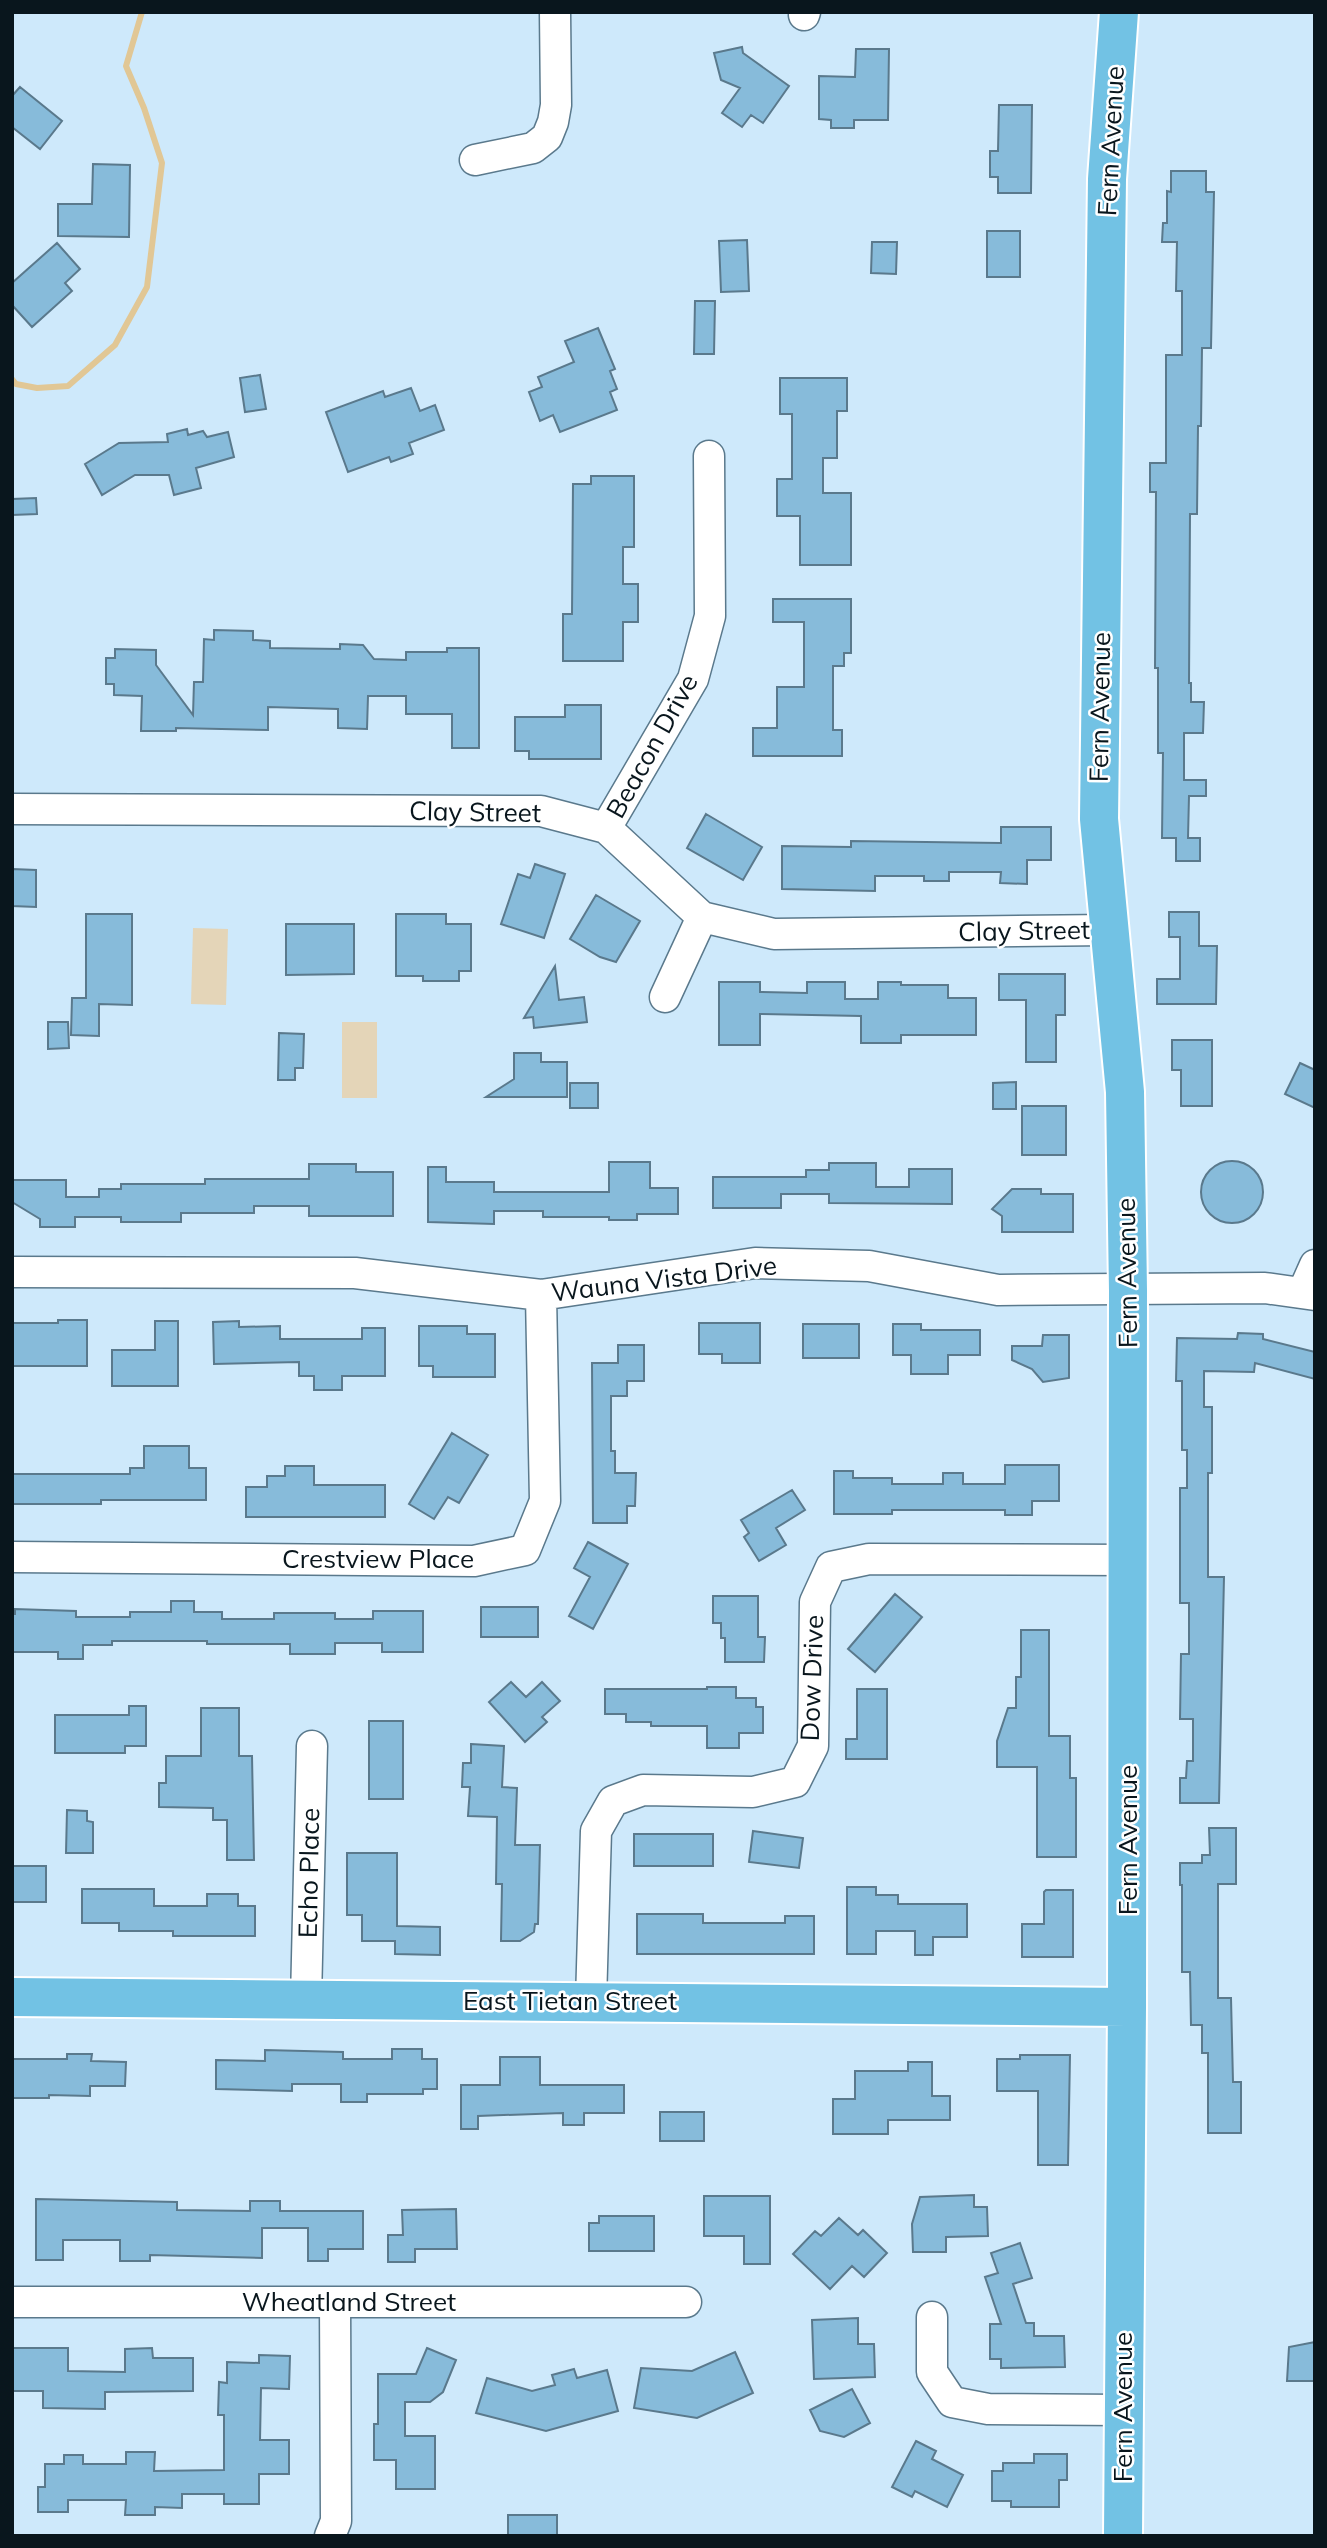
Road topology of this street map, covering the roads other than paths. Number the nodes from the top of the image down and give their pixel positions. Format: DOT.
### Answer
graph roads {
  1 [pos="555,12"];
  2 [pos="1119,12"];
  3 [pos="475,160"];
  4 [pos="709,456"];
  5 [pos="12,809"];
  6 [pos="607,828"];
  7 [pos="702,917"];
  8 [pos="1108,930"];
  9 [pos="665,997"];
  10 [pos="1315,1265"];
  11 [pos="12,1272"];
  12 [pos="1128,1291"];
  13 [pos="1309,1293"];
  14 [pos="541,1295"];
  15 [pos="12,1557"];
  16 [pos="1129,1560"];
  17 [pos="312,1746"];
  18 [pos="12,1997"];
  19 [pos="306,2000"];
  20 [pos="591,2001"];
  21 [pos="1127,2007"];
  22 [pos="12,2302"];
  23 [pos="335,2302"];
  24 [pos="686,2302"];
  25 [pos="932,2317"];
  26 [pos="1123,2410"];
  27 [pos="330,2536"];
  28 [pos="1122,2536"];
  1 -- 3 [label="street"];
  2 -- 8 [label="main road, Fern Avenue"];
  4 -- 6 [label="street, Beacon Drive"];
  5 -- 6 [label="street, Clay Street"];
  6 -- 7 [label="street, Clay Street"];
  7 -- 8 [label="street, Clay Street"];
  7 -- 9 [label="street"];
  8 -- 12 [label="main road, Fern Avenue"];
  10 -- 13 [label="street"];
  11 -- 14 [label="street, Wauna Vista Drive"];
  12 -- 13 [label="street, Wauna Vista Drive"];
  12 -- 14 [label="street, Wauna Vista Drive"];
  12 -- 16 [label="main road, Fern Avenue"];
  14 -- 15 [label="street, Crestview Place"];
  16 -- 20 [label="street, Dow Drive"];
  16 -- 21 [label="main road, Fern Avenue"];
  17 -- 19 [label="street, Echo Place"];
  18 -- 19 [label="main road, East Tietan Street"];
  19 -- 20 [label="main road, East Tietan Street"];
  20 -- 21 [label="main road, East Tietan Street"];
  21 -- 26 [label="main road, Fern Avenue"];
  22 -- 23 [label="street, Wheatland Street"];
  23 -- 24 [label="street, Wheatland Street"];
  23 -- 27 [label="street"];
  25 -- 26 [label="street"];
  26 -- 28 [label="main road, Fern Avenue"];
}
